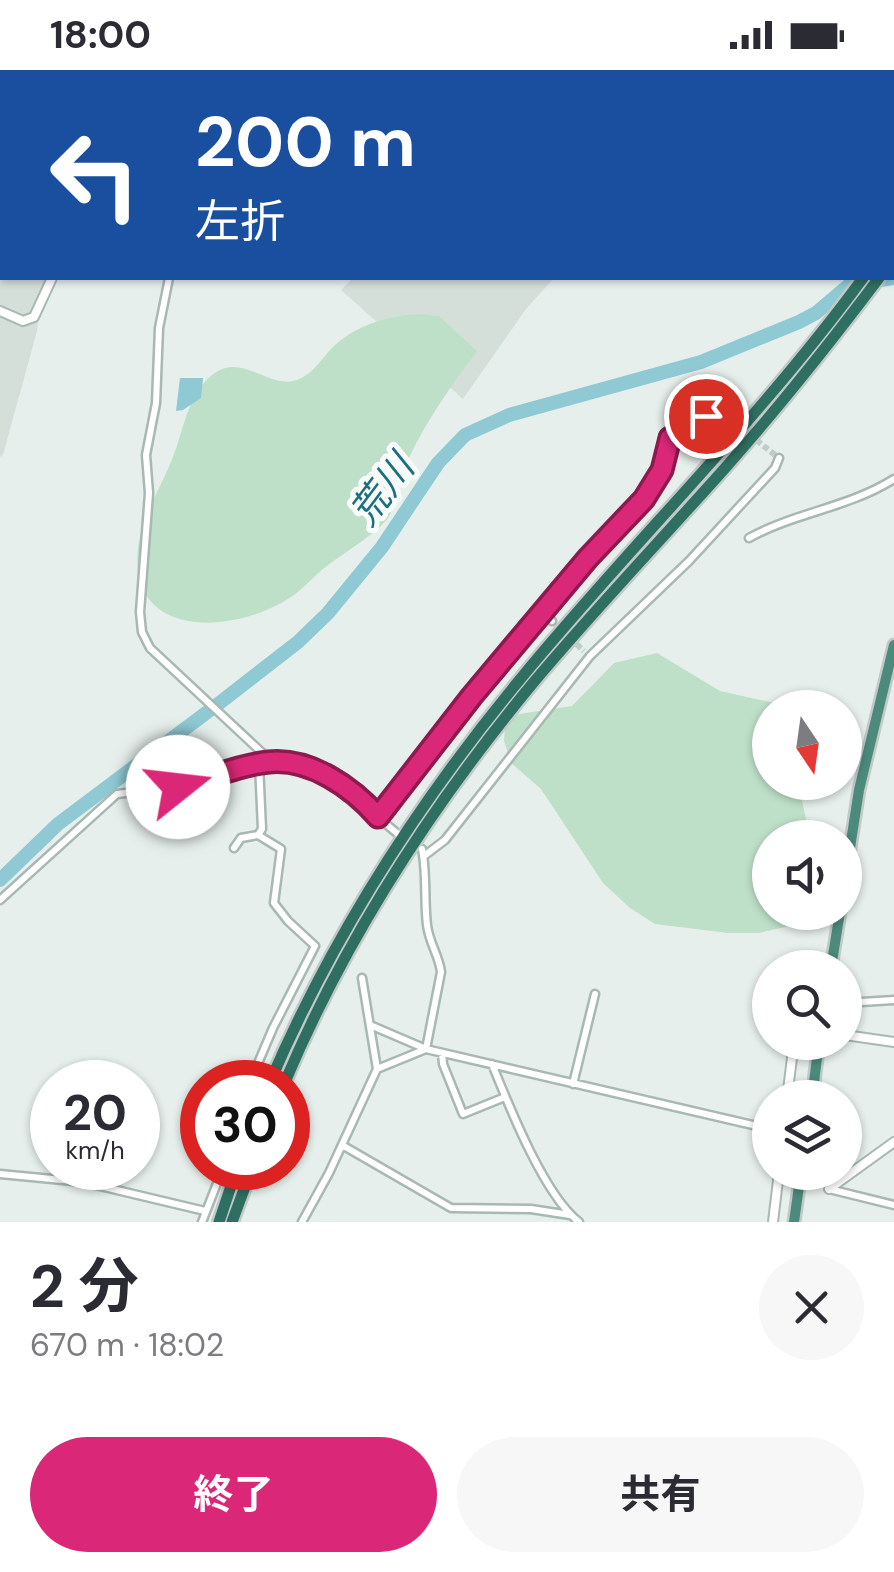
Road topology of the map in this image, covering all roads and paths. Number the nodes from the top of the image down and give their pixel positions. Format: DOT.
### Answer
graph roads {
  1 [pos="51,280"];
  2 [pos="169,280"];
  3 [pos="862,280"];
  4 [pos="877,280"];
  5 [pos="0,311"];
  6 [pos="728,418"];
  7 [pos="779,458"];
  8 [pos="894,479"];
  9 [pos="749,538"];
  10 [pos="543,612"];
  11 [pos="552,621"];
  12 [pos="894,644"];
  13 [pos="271,760"];
  14 [pos="259,764"];
  15 [pos="378,817"];
  16 [pos="854,820"];
  17 [pos="398,834"];
  18 [pos="258,835"];
  19 [pos="234,848"];
  20 [pos="0,900"];
  21 [pos="362,978"];
  22 [pos="596,994"];
  23 [pos="894,1000"];
  24 [pos="862,1003"];
  25 [pos="370,1025"];
  26 [pos="862,1037"];
  27 [pos="894,1042"];
  28 [pos="426,1049"];
  29 [pos="442,1053"];
  30 [pos="259,1060"];
  31 [pos="281,1060"];
  32 [pos="295,1060"];
  33 [pos="492,1064"];
  34 [pos="377,1069"];
  35 [pos="573,1084"];
  36 [pos="505,1096"];
  37 [pos="752,1125"];
  38 [pos="894,1142"];
  39 [pos="342,1145"];
  40 [pos="862,1165"];
  41 [pos="0,1174"];
  42 [pos="214,1190"];
  43 [pos="229,1190"];
  44 [pos="244,1190"];
  45 [pos="777,1190"];
  46 [pos="798,1190"];
  47 [pos="833,1190"];
  48 [pos="894,1204"];
  49 [pos="205,1211"];
  50 [pos="570,1215"];
  51 [pos="202,1222"];
  52 [pos="218,1222"];
  53 [pos="232,1222"];
  54 [pos="302,1222"];
  55 [pos="579,1222"];
  56 [pos="773,1222"];
  57 [pos="794,1222"];
  1 -- 5 [label="street"];
  2 -- 13 [label="street"];
  3 -- 31 [label="highway"];
  4 -- 32 [label="highway"];
  6 -- 10 [label="street"];
  7 -- 28 [label="street"];
  8 -- 9 [label="street"];
  10 -- 11 [label="street"];
  10 -- 15 [label="street"];
  12 -- 16 [label="highway"];
  13 -- 14 [label="street"];
  13 -- 15 [label="street"];
  14 -- 18 [label="street"];
  14 -- 20 [label="street"];
  15 -- 17 [label="street"];
  18 -- 19 [label="street"];
  18 -- 30 [label="street"];
  21 -- 25 [label="street"];
  22 -- 35 [label="street"];
  23 -- 24 [label="street"];
  25 -- 28 [label="street"];
  25 -- 34 [label="street"];
  26 -- 27 [label="street"];
  28 -- 29 [label="street"];
  28 -- 34 [label="street"];
  29 -- 33 [label="street"];
  29 -- 36 [label="street"];
  33 -- 35 [label="street"];
  33 -- 36 [label="street"];
  34 -- 39 [label="street"];
  35 -- 37 [label="street"];
  36 -- 50 [label="street"];
  38 -- 40 [label="street"];
  39 -- 50 [label="street"];
  39 -- 54 [label="street"];
  41 -- 49 [label="street"];
  42 -- 49 [label="street"];
  43 -- 52 [label="highway"];
  44 -- 53 [label="highway"];
  45 -- 56 [label="street"];
  46 -- 57 [label="highway"];
  47 -- 48 [label="street"];
  49 -- 51 [label="street"];
  50 -- 55 [label="street"];
}
